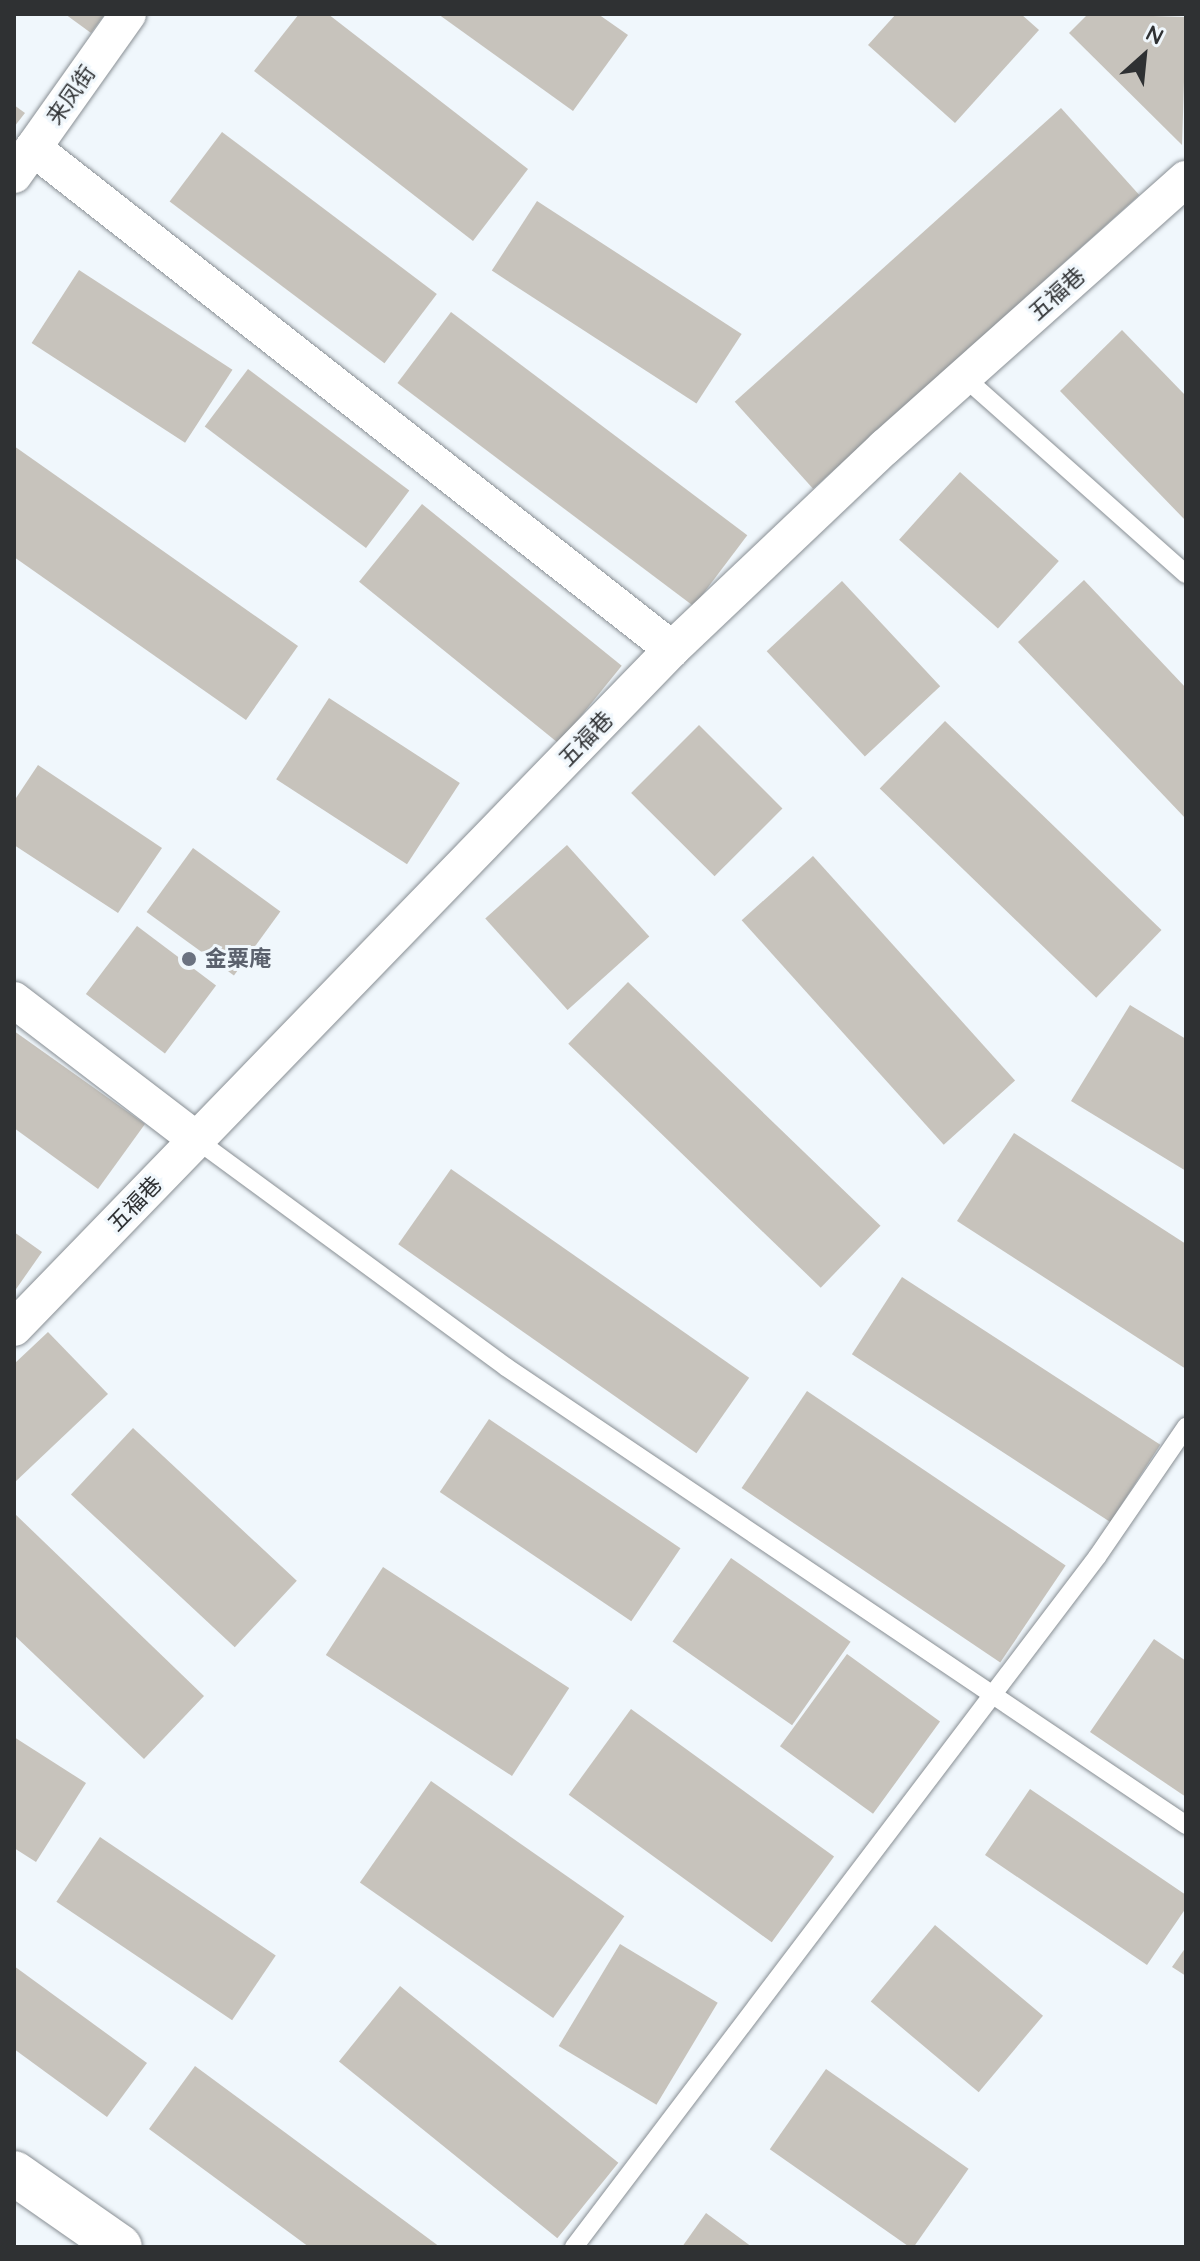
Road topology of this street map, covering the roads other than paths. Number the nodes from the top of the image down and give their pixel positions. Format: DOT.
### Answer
graph roads {
  1 [pos="128,14"];
  2 [pos="24,162"];
  3 [pos="1186,179"];
  4 [pos="964,377"];
  5 [pos="1186,574"];
  6 [pos="672,649"];
  7 [pos="14,1000"];
  8 [pos="197,1140"];
  9 [pos="14,1328"];
  10 [pos="1186,1427"];
  11 [pos="993,1693"];
  12 [pos="1186,1825"];
  13 [pos="14,2173"];
  14 [pos="120,2247"];
  15 [pos="574,2247"];
  1 -- 2 [label="street, 来凤街"];
  2 -- 6 [label="street"];
  3 -- 4 [label="street, 五福巷"];
  4 -- 5 [label="lane"];
  4 -- 6 [label="street, 五福巷"];
  6 -- 8 [label="street, 五福巷"];
  7 -- 8 [label="street"];
  8 -- 9 [label="street, 五福巷"];
  8 -- 11 [label="lane"];
  10 -- 11 [label="lane"];
  11 -- 12 [label="lane"];
  11 -- 15 [label="lane"];
  13 -- 14 [label="main road"];
}
